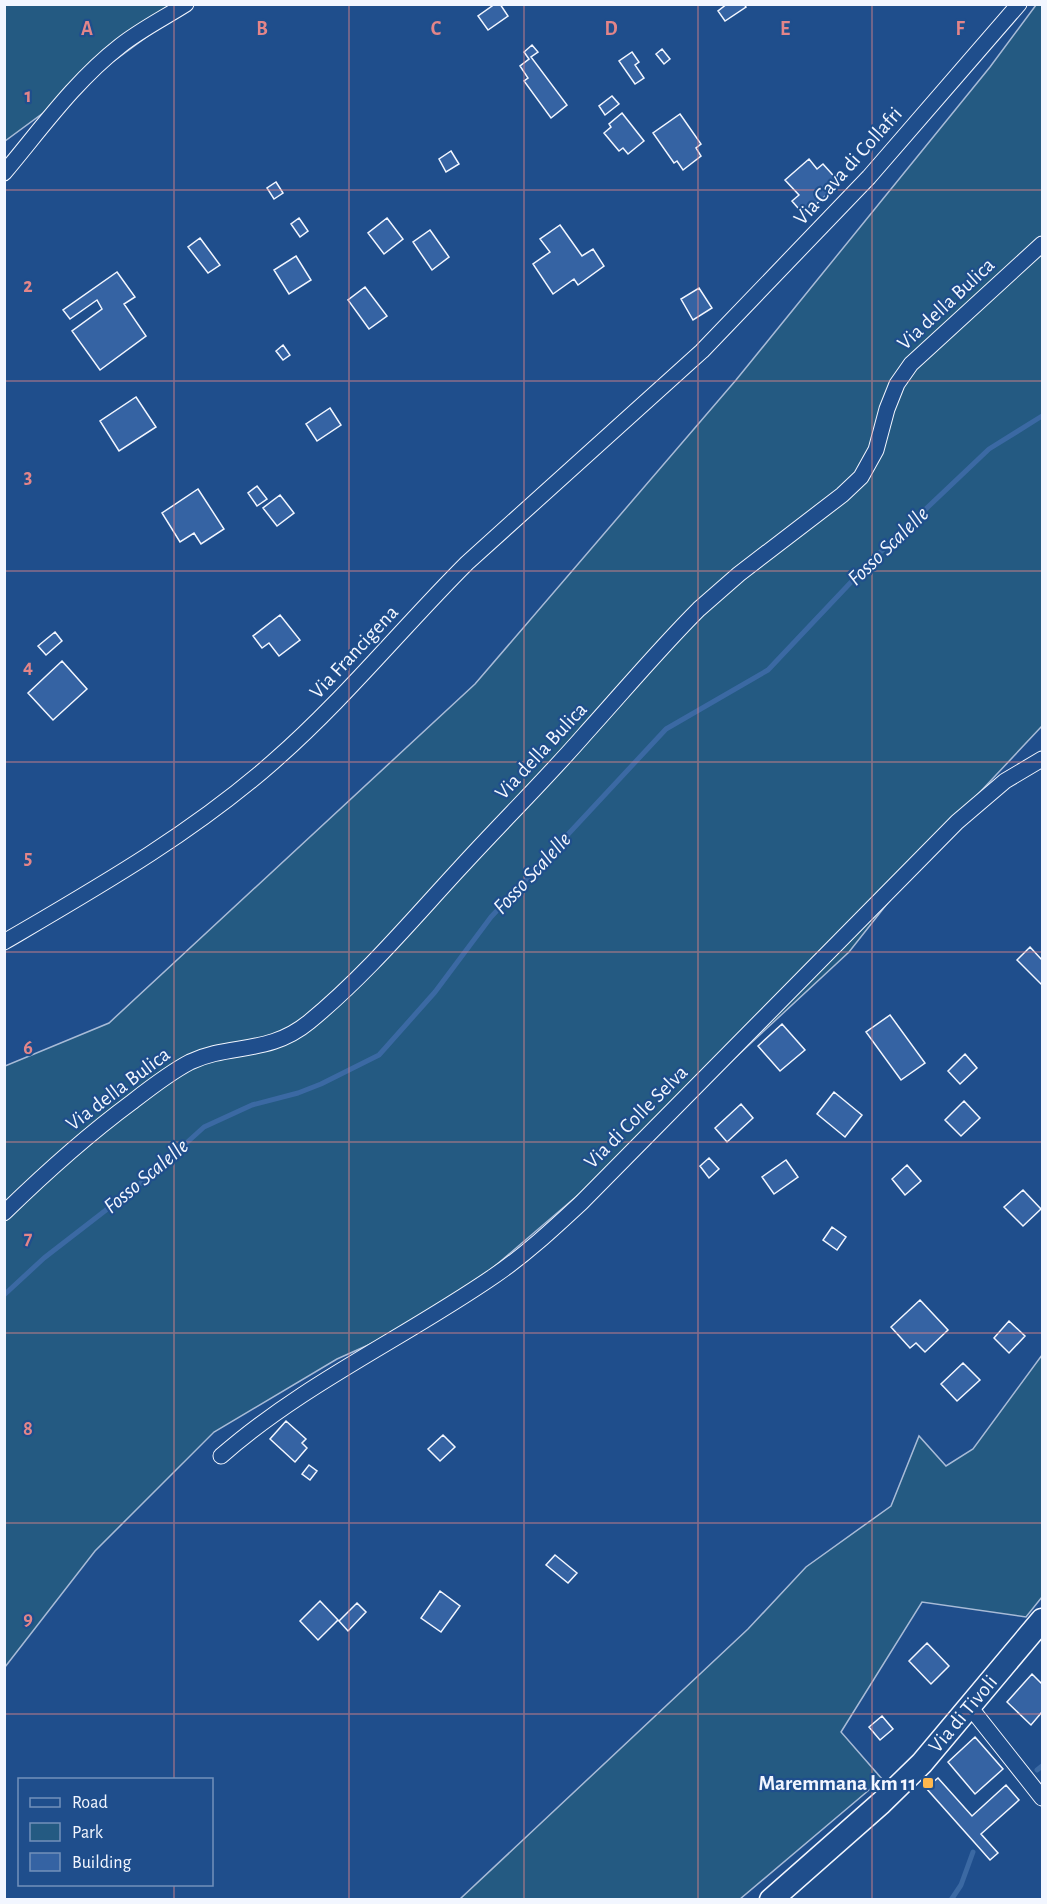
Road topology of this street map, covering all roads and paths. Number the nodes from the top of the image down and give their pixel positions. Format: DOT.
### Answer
graph roads {
  1 [pos="186,4"];
  2 [pos="1019,4"];
  3 [pos="4,172"];
  4 [pos="1042,244"];
  5 [pos="702,351"];
  6 [pos="1042,759"];
  7 [pos="4,942"];
  8 [pos="4,1213"];
  9 [pos="221,1456"];
  10 [pos="1042,1620"];
  11 [pos="970,1707"];
  12 [pos="1041,1794"];
  13 [pos="771,1899"];
  1 -- 3 [label="street"];
  2 -- 5 [label="street, Via Cava di Collafri"];
  4 -- 8 [label="street, Via della Bulica"];
  5 -- 7 [label="street, Via Francigena"];
  6 -- 9 [label="street, Via di Colle Selva"];
  10 -- 11 [label="main road, Via di Tivoli"];
  11 -- 12 [label="street"];
  11 -- 13 [label="main road, Via di Tivoli"];
}
